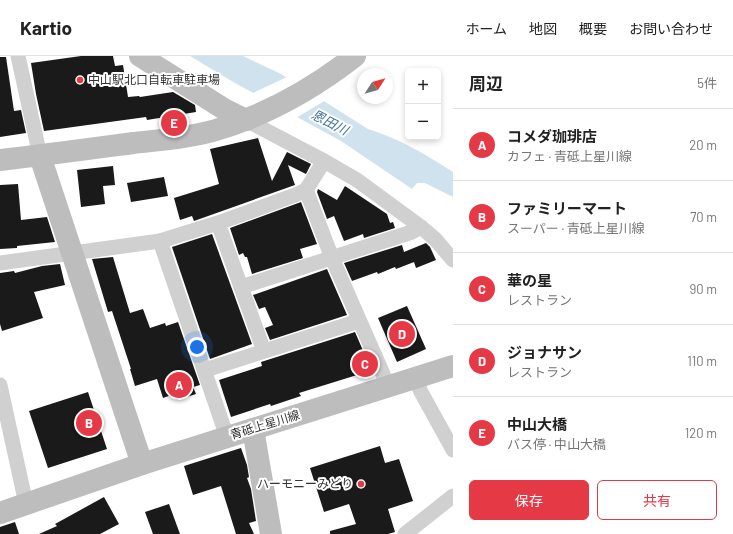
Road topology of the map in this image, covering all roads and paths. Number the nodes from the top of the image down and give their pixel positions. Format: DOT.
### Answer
graph roads {
  1 [pos="18,56"];
  2 [pos="140,56"];
  3 [pos="347,62"];
  4 [pos="249,118"];
  5 [pos="40,156"];
  6 [pos="0,160"];
  7 [pos="324,161"];
  8 [pos="306,190"];
  9 [pos="218,223"];
  10 [pos="421,227"];
  11 [pos="160,241"];
  12 [pos="72,253"];
  13 [pos="332,258"];
  14 [pos="453,260"];
  15 [pos="0,263"];
  16 [pos="241,287"];
  17 [pos="359,321"];
  18 [pos="264,351"];
  19 [pos="453,366"];
  20 [pos="205,370"];
  21 [pos="415,378"];
  22 [pos="0,385"];
  23 [pos="387,387"];
  24 [pos="253,429"];
  25 [pos="227,437"];
  26 [pos="453,450"];
  27 [pos="142,464"];
  28 [pos="453,496"];
  29 [pos="25,499"];
  30 [pos="0,501"];
  31 [pos="0,513"];
  32 [pos="271,534"];
  33 [pos="405,534"];
  1 -- 5 [label="street"];
  2 -- 4 [label="street"];
  3 -- 4 [label="street"];
  4 -- 5 [label="street"];
  4 -- 7 [label="street"];
  5 -- 6 [label="street"];
  5 -- 12 [label="street"];
  7 -- 8 [label="street"];
  7 -- 10 [label="street"];
  8 -- 9 [label="street"];
  8 -- 13 [label="street"];
  9 -- 11 [label="street"];
  9 -- 16 [label="street"];
  10 -- 13 [label="street"];
  10 -- 14 [label="street"];
  11 -- 12 [label="street"];
  11 -- 20 [label="street"];
  12 -- 15 [label="street"];
  12 -- 27 [label="street"];
  13 -- 16 [label="street"];
  13 -- 17 [label="street"];
  16 -- 18 [label="street"];
  17 -- 18 [label="street"];
  17 -- 23 [label="street"];
  18 -- 20 [label="street"];
  19 -- 21 [label="street, 青砥上星川線"];
  20 -- 25 [label="street"];
  21 -- 23 [label="street, 青砥上星川線"];
  21 -- 26 [label="street"];
  22 -- 29 [label="street"];
  23 -- 24 [label="street, 青砥上星川線"];
  24 -- 25 [label="street, 青砥上星川線"];
  24 -- 32 [label="street"];
  25 -- 27 [label="street, 青砥上星川線"];
  27 -- 29 [label="street, 青砥上星川線"];
  28 -- 33 [label="street"];
  29 -- 30 [label="street, 青砥上星川線"];
  29 -- 31 [label="street, 青砥上星川線"];
}
